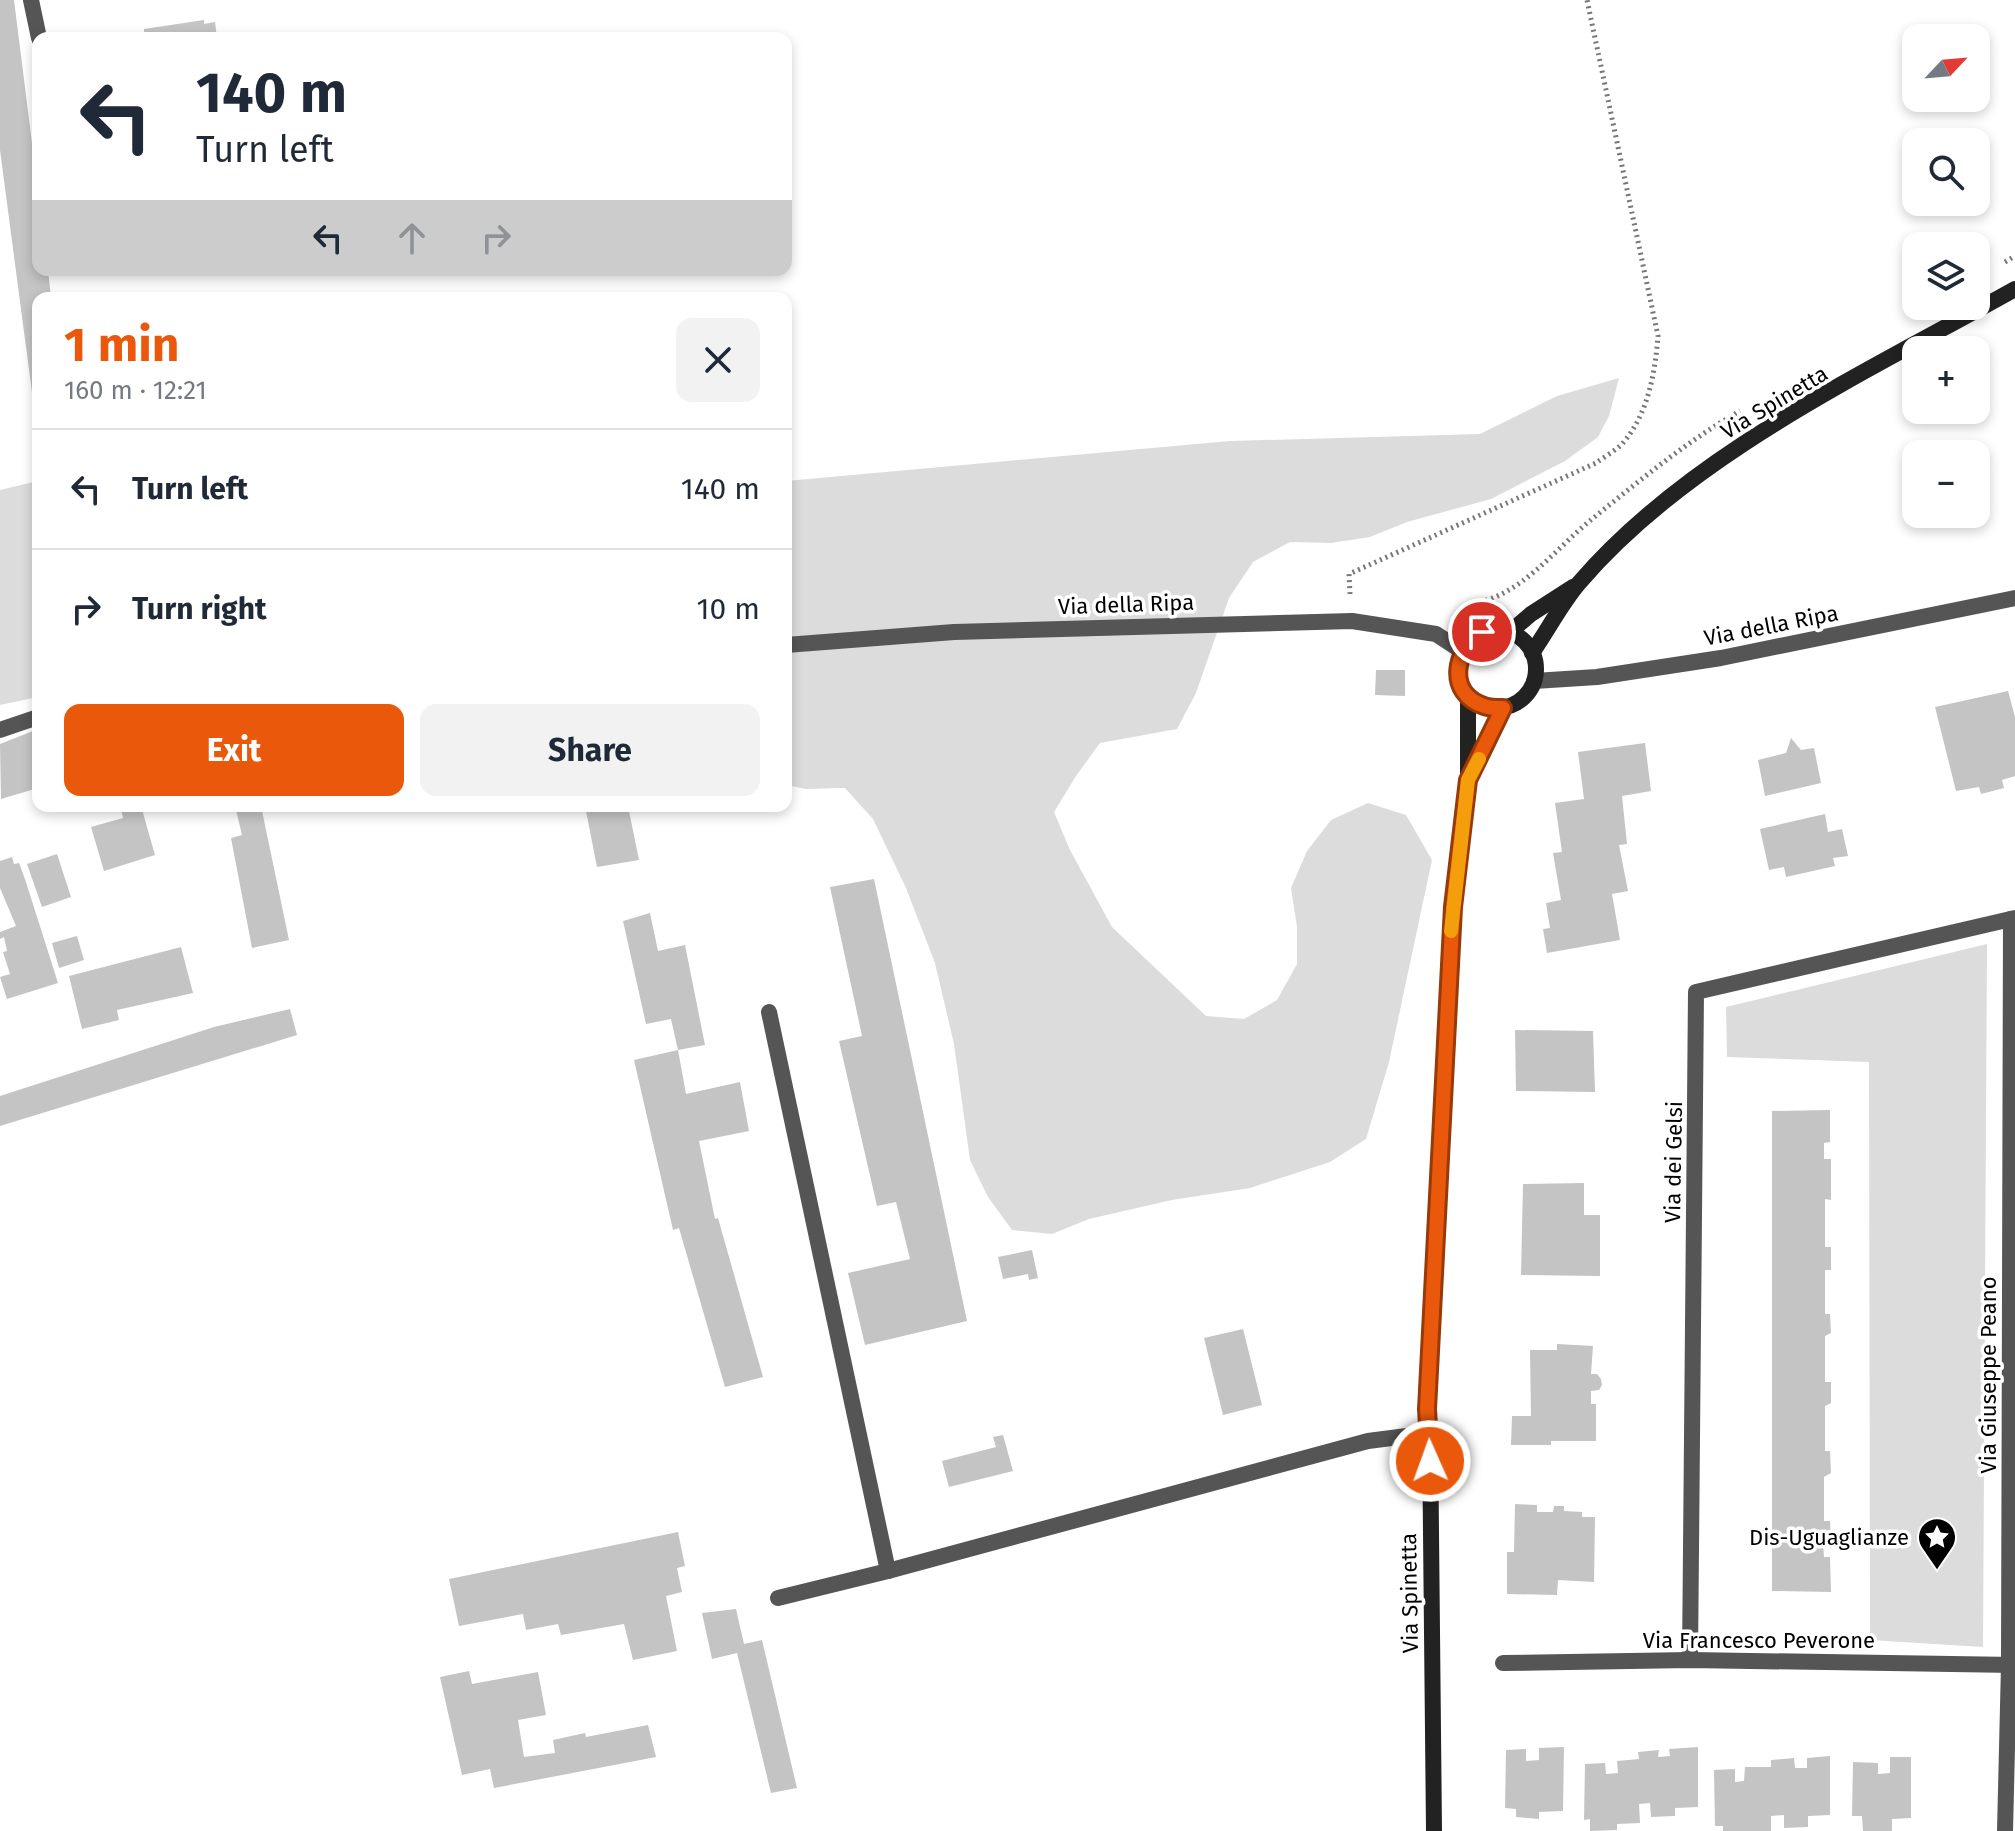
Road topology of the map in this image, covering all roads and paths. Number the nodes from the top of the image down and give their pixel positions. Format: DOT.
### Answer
graph roads {
  1 [pos="31,0"];
  2 [pos="1587,0"];
  3 [pos="38,32"];
  4 [pos="2015,289"];
  5 [pos="1578,584"];
  6 [pos="2015,598"];
  7 [pos="1352,621"];
  8 [pos="1510,632"];
  9 [pos="792,645"];
  10 [pos="1462,651"];
  11 [pos="1532,653"];
  12 [pos="1534,681"];
  13 [pos="1468,696"];
  14 [pos="1503,708"];
  15 [pos="32,719"];
  16 [pos="0,730"];
  17 [pos="1468,780"];
  18 [pos="2013,918"];
  19 [pos="769,1012"];
  20 [pos="1430,1433"];
  21 [pos="888,1571"];
  22 [pos="778,1598"];
  23 [pos="1690,1660"];
  24 [pos="1503,1663"];
  25 [pos="2012,1665"];
  26 [pos="1434,1831"];
  27 [pos="2005,1831"];
  1 -- 3 [label="street"];
  2 -- 7 [label="path"];
  4 -- 5 [label="main road, Via Spinetta"];
  5 -- 8 [label="main road, Via Spinetta"];
  5 -- 11 [label="main road, Via Spinetta"];
  6 -- 12 [label="street, Via della Ripa"];
  7 -- 9 [label="street, Via della Ripa"];
  7 -- 10 [label="street, Via della Ripa"];
  8 -- 10 [label="main road"];
  8 -- 11 [label="main road"];
  10 -- 13 [label="main road"];
  11 -- 12 [label="main road"];
  12 -- 14 [label="main road"];
  13 -- 14 [label="main road"];
  13 -- 17 [label="main road, Via Spinetta"];
  14 -- 17 [label="main road, Via Spinetta"];
  15 -- 16 [label="street"];
  17 -- 20 [label="main road, Via Spinetta"];
  18 -- 23 [label="street, Via dei Gelsi"];
  18 -- 25 [label="street, Via Giuseppe Peano"];
  19 -- 21 [label="street"];
  20 -- 21 [label="street"];
  20 -- 26 [label="main road, Via Spinetta"];
  21 -- 22 [label="street"];
  23 -- 24 [label="street, Via Francesco Peverone"];
  23 -- 25 [label="street, Via Francesco Peverone"];
  25 -- 27 [label="street, Via Giuseppe Peano"];
}
